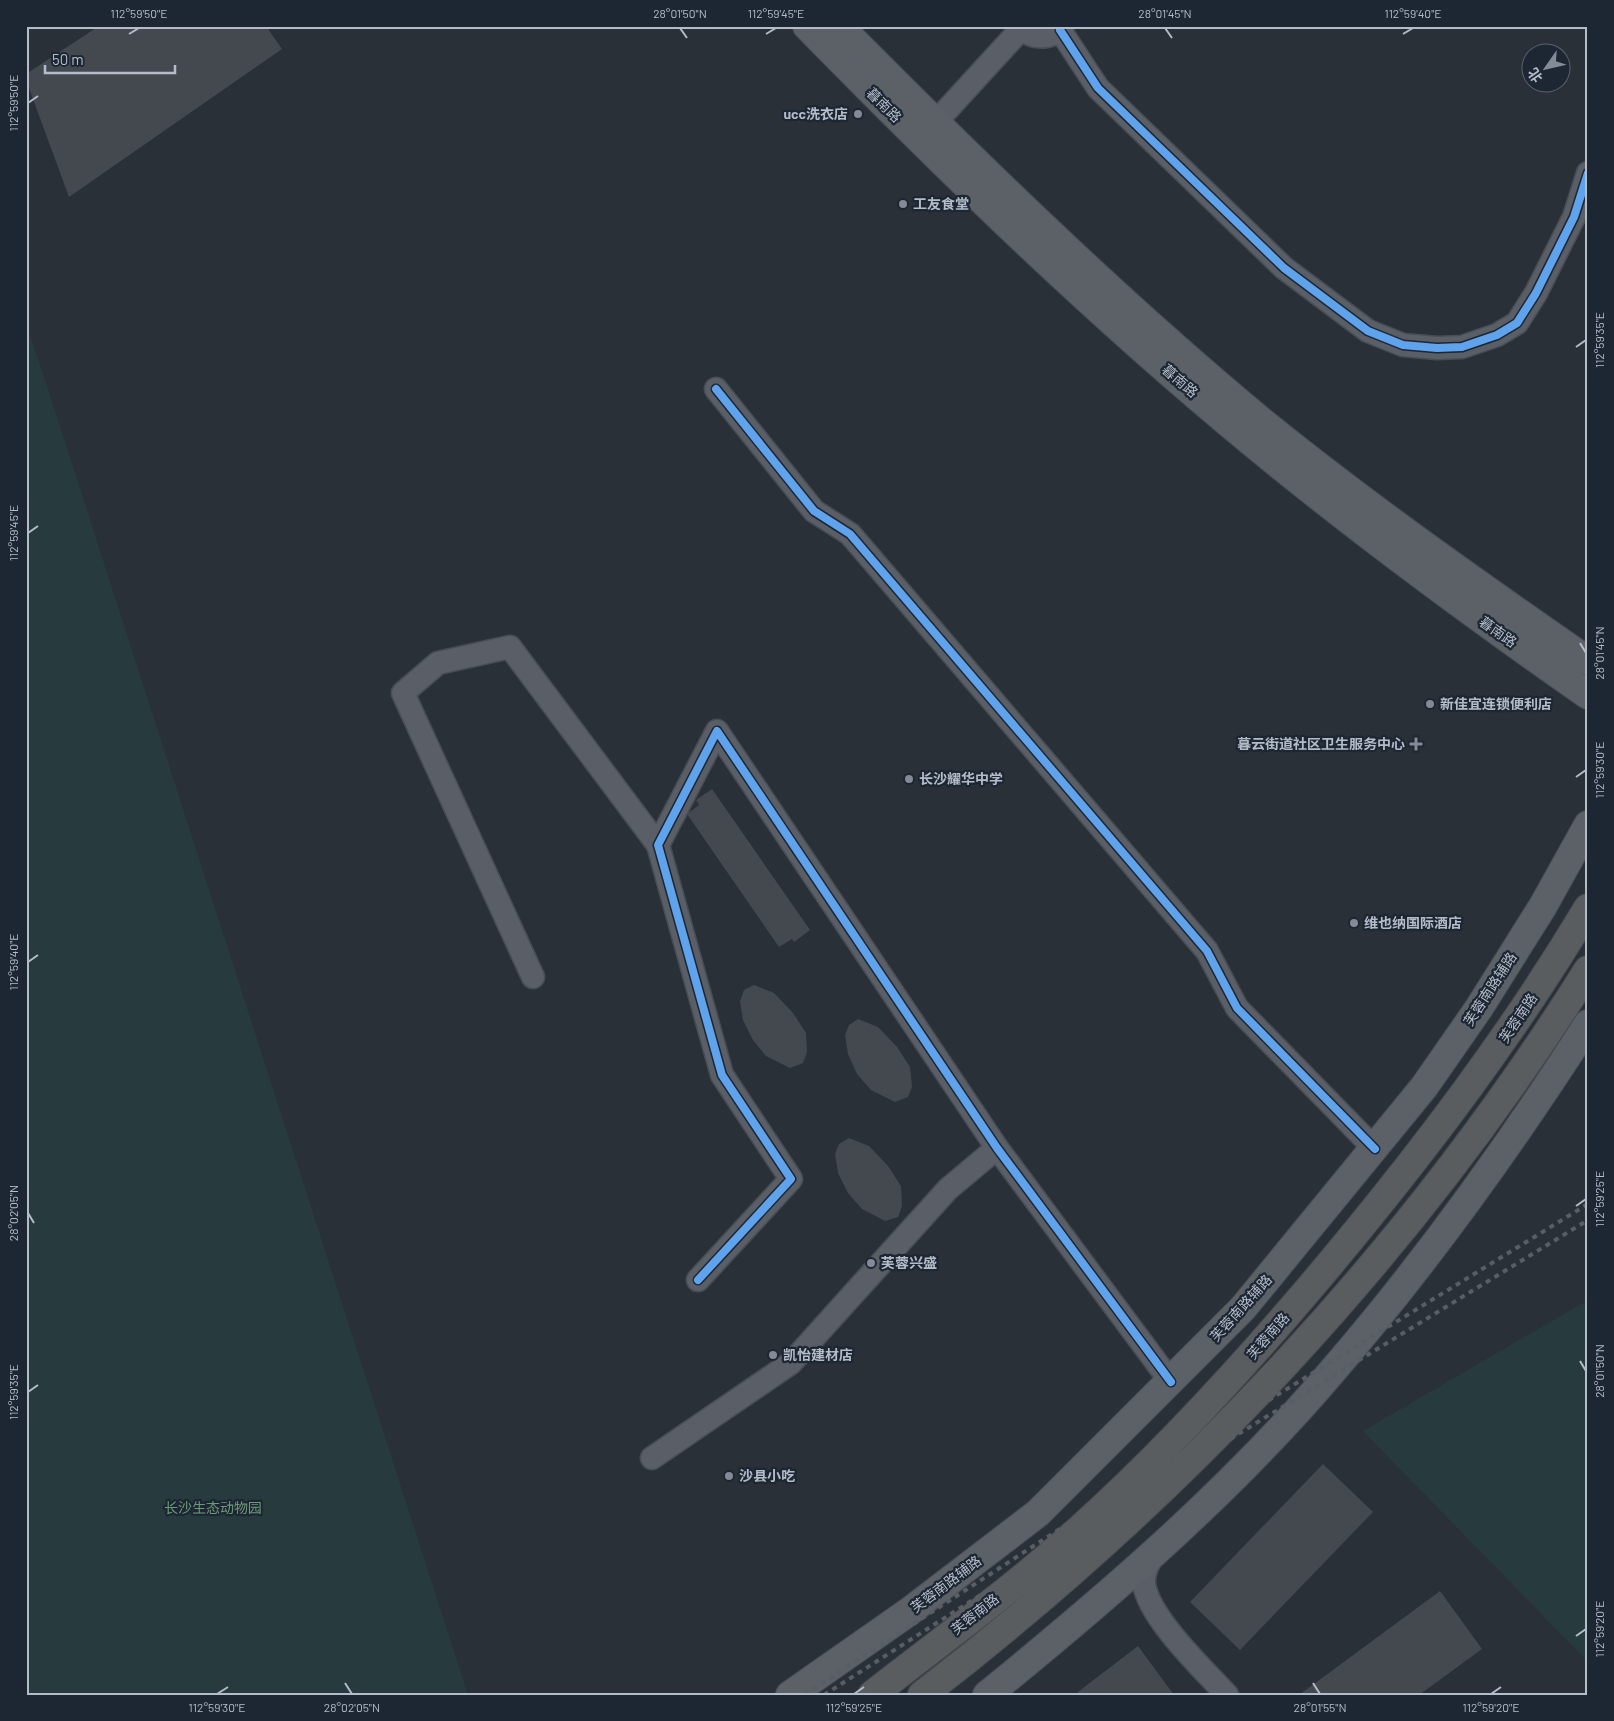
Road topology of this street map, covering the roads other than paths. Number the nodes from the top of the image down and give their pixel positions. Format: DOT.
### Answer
graph roads {
  1 [pos="807,26"];
  2 [pos="839,26"];
  3 [pos="1020,28"];
  4 [pos="1061,28"];
  5 [pos="928,131"];
  6 [pos="1588,173"];
  7 [pos="716,389"];
  8 [pos="1553,637"];
  9 [pos="1588,652"];
  10 [pos="1588,660"];
  11 [pos="1553,671"];
  12 [pos="1588,695"];
  13 [pos="1588,704"];
  14 [pos="1588,825"];
  15 [pos="658,845"];
  16 [pos="1588,908"];
  17 [pos="1588,970"];
  18 [pos="533,977"];
  19 [pos="1588,1024"];
  20 [pos="997,1148"];
  21 [pos="1375,1149"];
  22 [pos="698,1280"];
  23 [pos="1171,1382"];
  24 [pos="652,1458"];
  25 [pos="1155,1551"];
  26 [pos="940,1642"];
  27 [pos="790,1695"];
  28 [pos="860,1695"];
  29 [pos="872,1695"];
  30 [pos="922,1695"];
  31 [pos="987,1695"];
  32 [pos="1227,1695"];
  1 -- 5 [label="main road, 暮南路"];
  2 -- 5 [label="main road, 暮南路"];
  3 -- 4 [label="street"];
  3 -- 5 [label="street"];
  4 -- 6 [label="street"];
  5 -- 8 [label="main road, 暮南路"];
  5 -- 11 [label="main road, 暮南路"];
  7 -- 21 [label="street"];
  8 -- 9 [label="main road"];
  8 -- 10 [label="main road, 暮南路"];
  11 -- 12 [label="main road, 暮南路"];
  11 -- 13 [label="main road"];
  14 -- 21 [label="main road, 芙蓉南路辅路"];
  15 -- 18 [label="street"];
  15 -- 20 [label="street"];
  15 -- 22 [label="street"];
  16 -- 26 [label="highway, 芙蓉南路"];
  17 -- 30 [label="highway"];
  19 -- 25 [label="main road"];
  20 -- 23 [label="street"];
  20 -- 24 [label="street"];
  21 -- 23 [label="main road, 芙蓉南路辅路"];
  23 -- 27 [label="main road, 芙蓉南路辅路"];
  25 -- 31 [label="main road"];
  25 -- 32 [label="street"];
  26 -- 28 [label="highway"];
  26 -- 29 [label="highway, 芙蓉南路"];
}
